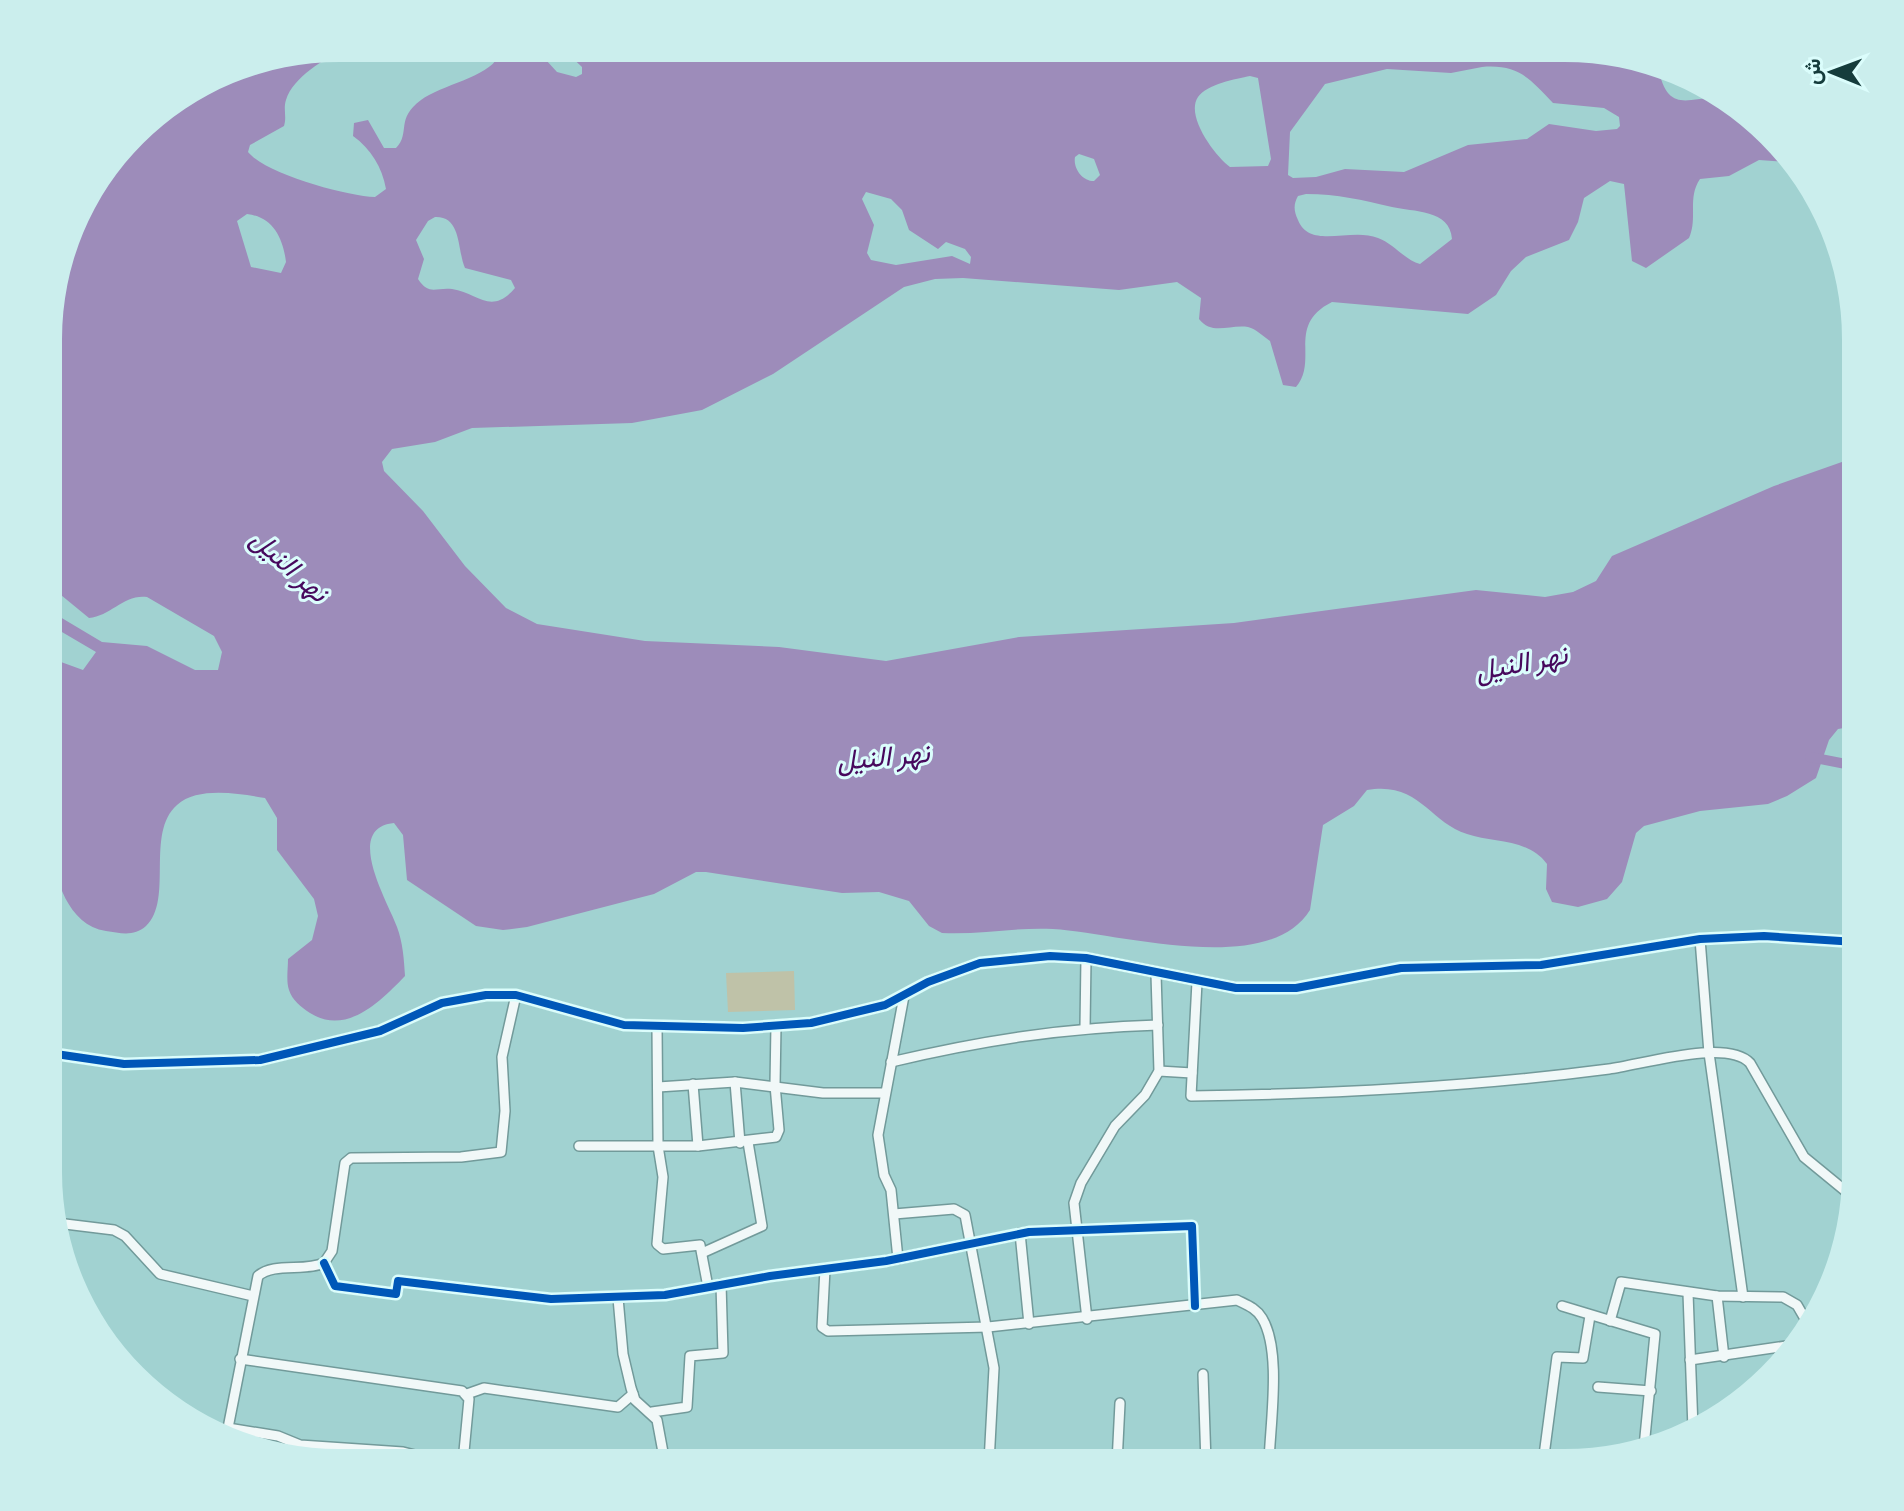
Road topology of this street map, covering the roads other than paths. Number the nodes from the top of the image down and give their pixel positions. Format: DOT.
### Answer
graph roads {
  1 [pos="1700,939"];
  2 [pos="1841,941"];
  3 [pos="1086,958"];
  4 [pos="1156,974"];
  5 [pos="1197,982"];
  6 [pos="516,995"];
  7 [pos="904,996"];
  8 [pos="776,1025"];
  9 [pos="1158,1025"];
  10 [pos="657,1027"];
  11 [pos="1085,1028"];
  12 [pos="1709,1053"];
  13 [pos="63,1055"];
  14 [pos="891,1062"];
  15 [pos="1159,1071"];
  16 [pos="1192,1073"];
  17 [pos="735,1082"];
  18 [pos="693,1084"];
  19 [pos="775,1085"];
  20 [pos="658,1087"];
  21 [pos="885,1093"];
  22 [pos="744,1143"];
  23 [pos="579,1146"];
  24 [pos="658,1146"];
  25 [pos="698,1146"];
  26 [pos="1841,1187"];
  27 [pos="894,1214"];
  28 [pos="67,1224"];
  29 [pos="1075,1230"];
  30 [pos="1020,1233"];
  31 [pos="971,1244"];
  32 [pos="702,1253"];
  33 [pos="898,1259"];
  34 [pos="324,1263"];
  35 [pos="825,1269"];
  36 [pos="721,1284"];
  37 [pos="708,1287"];
  38 [pos="1688,1293"];
  39 [pos="253,1296"];
  40 [pos="1717,1296"];
  41 [pos="1743,1297"];
  42 [pos="618,1298"];
  43 [pos="1195,1306"];
  44 [pos="1562,1306"];
  45 [pos="1802,1314"];
  46 [pos="1590,1316"];
  47 [pos="1087,1319"];
  48 [pos="1610,1321"];
  49 [pos="1029,1324"];
  50 [pos="988,1327"];
  51 [pos="1779,1347"];
  52 [pos="1724,1357"];
  53 [pos="240,1359"];
  54 [pos="1690,1360"];
  55 [pos="1203,1374"];
  56 [pos="1598,1387"];
  57 [pos="1651,1391"];
  58 [pos="467,1394"];
  59 [pos="633,1394"];
  60 [pos="1120,1403"];
  61 [pos="652,1412"];
  62 [pos="1692,1417"];
  63 [pos="226,1424"];
  64 [pos="250,1434"];
  65 [pos="1645,1437"];
  66 [pos="344,1448"];
  67 [pos="464,1448"];
  68 [pos="663,1448"];
  69 [pos="990,1449"];
  70 [pos="1118,1449"];
  71 [pos="1206,1449"];
  72 [pos="1269,1449"];
  73 [pos="1545,1449"];
  1 -- 2 [label="street"];
  1 -- 5 [label="street"];
  1 -- 12 [label="street"];
  3 -- 4 [label="street"];
  3 -- 7 [label="street"];
  3 -- 11 [label="street"];
  4 -- 5 [label="street"];
  4 -- 9 [label="street"];
  5 -- 16 [label="street"];
  6 -- 10 [label="street"];
  6 -- 13 [label="street"];
  6 -- 34 [label="street"];
  7 -- 8 [label="street"];
  7 -- 14 [label="street"];
  8 -- 10 [label="street"];
  8 -- 19 [label="street"];
  9 -- 11 [label="street"];
  9 -- 15 [label="street"];
  10 -- 20 [label="street"];
  11 -- 14 [label="street"];
  12 -- 16 [label="street"];
  12 -- 26 [label="street"];
  12 -- 41 [label="street"];
  14 -- 21 [label="street"];
  15 -- 16 [label="street"];
  15 -- 29 [label="street"];
  17 -- 18 [label="street"];
  17 -- 19 [label="street"];
  17 -- 22 [label="street"];
  18 -- 20 [label="street"];
  18 -- 25 [label="street"];
  19 -- 21 [label="street"];
  19 -- 22 [label="street"];
  20 -- 24 [label="street"];
  21 -- 27 [label="street"];
  22 -- 25 [label="street"];
  22 -- 32 [label="street"];
  23 -- 24 [label="street"];
  24 -- 25 [label="street"];
  24 -- 32 [label="street"];
  27 -- 31 [label="street"];
  27 -- 33 [label="street"];
  28 -- 39 [label="street"];
  29 -- 30 [label="street"];
  29 -- 43 [label="street"];
  29 -- 47 [label="street"];
  30 -- 31 [label="street"];
  30 -- 49 [label="street"];
  31 -- 33 [label="street"];
  31 -- 50 [label="street"];
  32 -- 37 [label="street"];
  33 -- 35 [label="street"];
  34 -- 39 [label="street"];
  34 -- 42 [label="street"];
  35 -- 36 [label="street"];
  35 -- 50 [label="street"];
  36 -- 37 [label="street"];
  36 -- 61 [label="street"];
  37 -- 42 [label="street"];
  38 -- 40 [label="street"];
  38 -- 48 [label="street"];
  38 -- 54 [label="street"];
  39 -- 53 [label="street"];
  40 -- 41 [label="street"];
  40 -- 52 [label="street"];
  41 -- 45 [label="street"];
  42 -- 59 [label="street"];
  43 -- 47 [label="street"];
  43 -- 72 [label="street"];
  44 -- 46 [label="street"];
  46 -- 48 [label="street"];
  46 -- 73 [label="street"];
  47 -- 49 [label="street"];
  48 -- 57 [label="street"];
  49 -- 50 [label="street"];
  50 -- 69 [label="street"];
  51 -- 52 [label="street"];
  52 -- 54 [label="street"];
  53 -- 58 [label="street"];
  53 -- 63 [label="street"];
  54 -- 62 [label="street"];
  55 -- 71 [label="street"];
  56 -- 57 [label="street"];
  57 -- 65 [label="street"];
  58 -- 59 [label="street"];
  58 -- 67 [label="street"];
  59 -- 61 [label="street"];
  60 -- 70 [label="street"];
  61 -- 68 [label="street"];
  64 -- 66 [label="street"];
}
